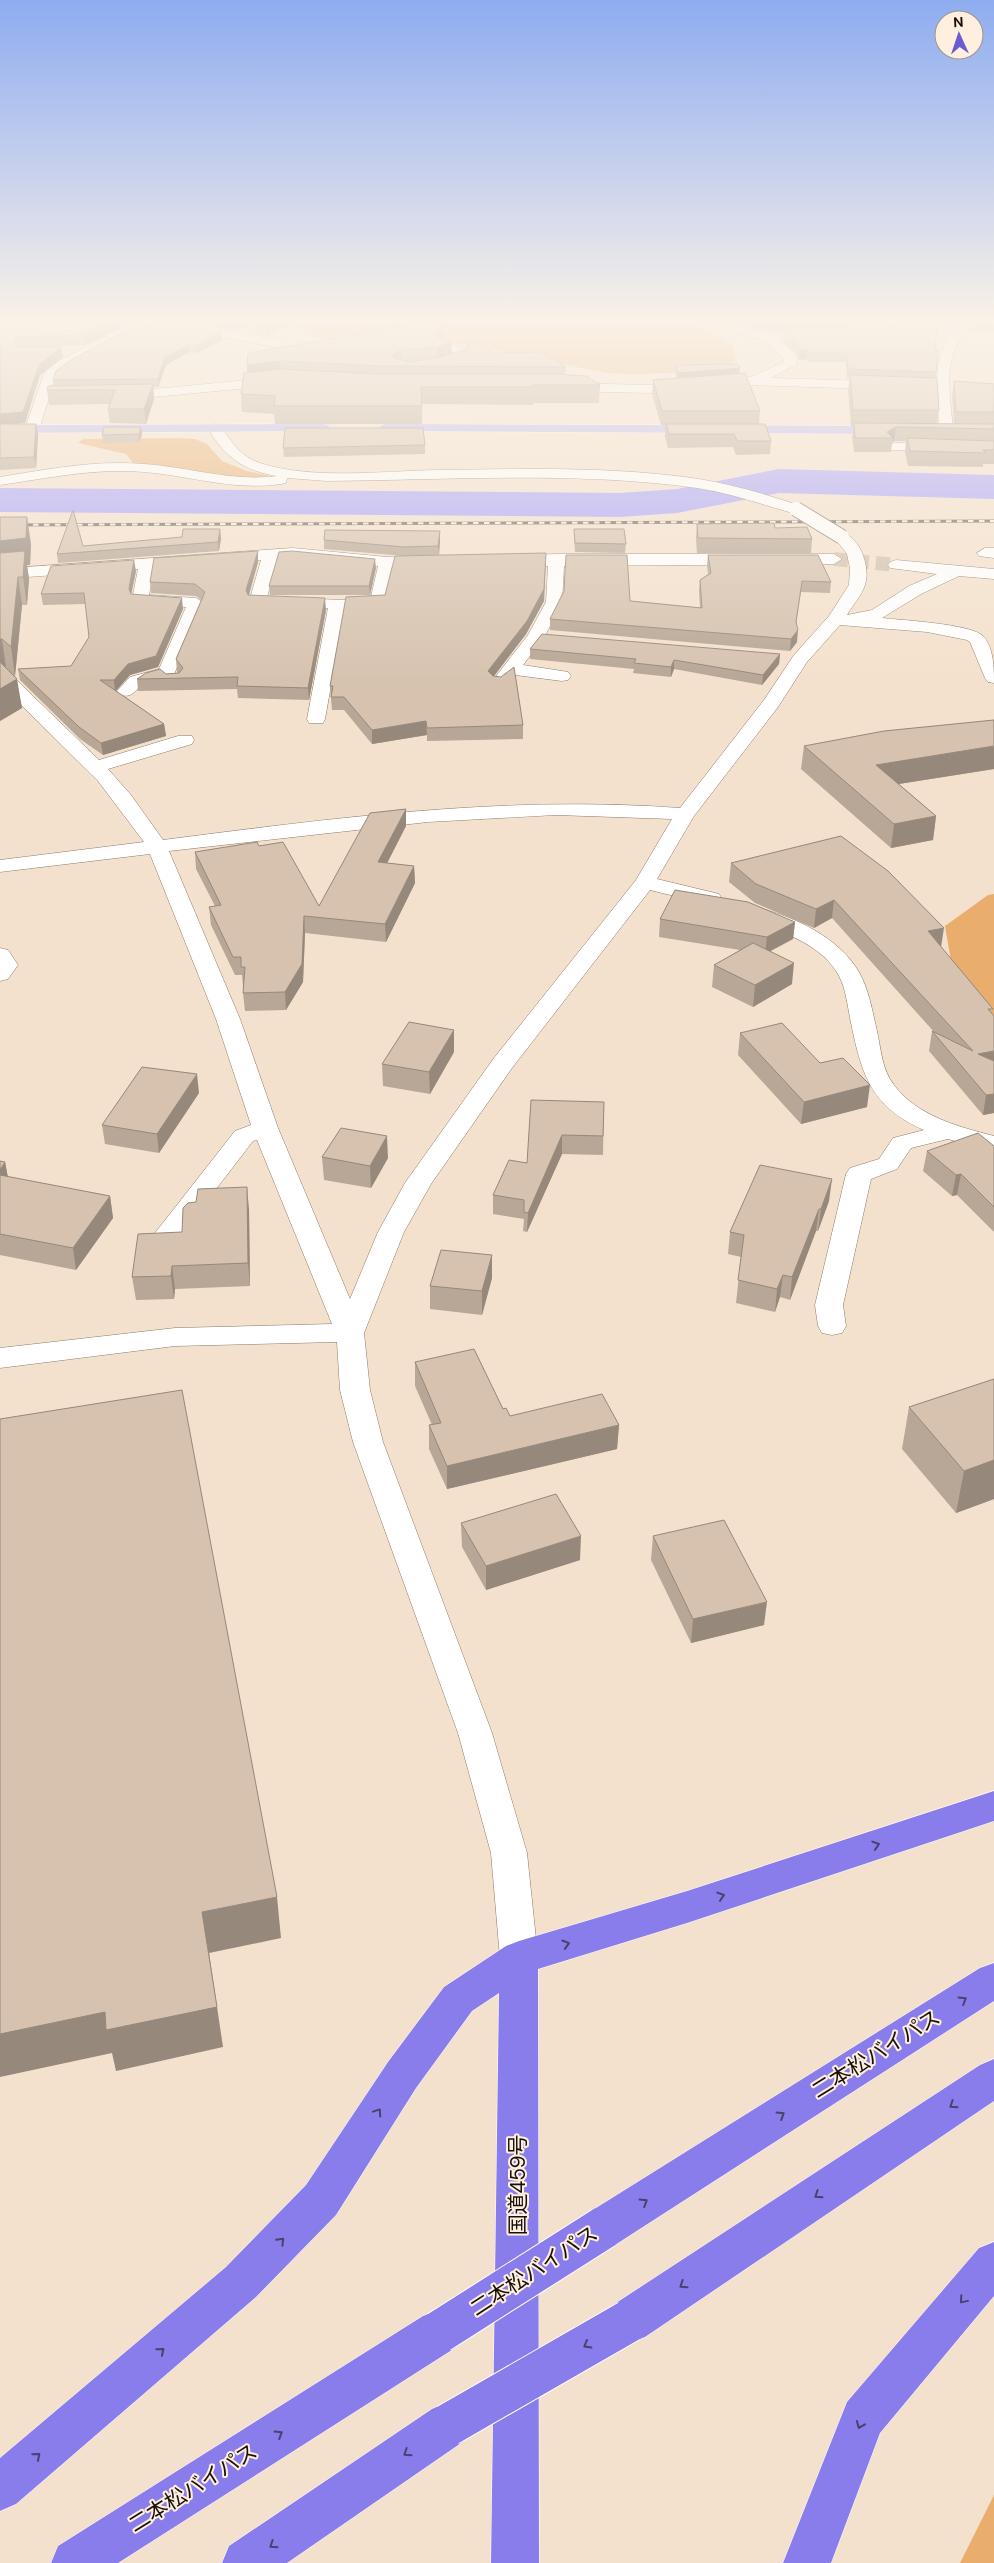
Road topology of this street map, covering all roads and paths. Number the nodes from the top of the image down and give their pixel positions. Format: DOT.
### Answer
graph roads {
  1 [pos="224,443"];
  2 [pos="894,447"];
  3 [pos="991,449"];
  4 [pos="296,474"];
  5 [pos="0,481"];
  6 [pos="838,548"];
  7 [pos="271,554"];
  8 [pos="556,559"];
  9 [pos="696,559"];
  10 [pos="488,561"];
  11 [pos="387,562"];
  12 [pos="449,562"];
  13 [pos="147,563"];
  14 [pos="896,565"];
  15 [pos="954,572"];
  16 [pos="0,574"];
  17 [pos="994,574"];
  18 [pos="699,576"];
  19 [pos="337,603"];
  20 [pos="836,619"];
  21 [pos="536,636"];
  22 [pos="556,638"];
  23 [pos="510,669"];
  24 [pos="0,674"];
  25 [pos="562,676"];
  26 [pos="994,678"];
  27 [pos="499,684"];
  28 [pos="126,691"];
  29 [pos="316,719"];
  30 [pos="185,740"];
  31 [pos="95,767"];
  32 [pos="685,814"];
  33 [pos="157,846"];
  34 [pos="0,866"];
  35 [pos="645,882"];
  36 [pos="0,955"];
  37 [pos="0,974"];
  38 [pos="265,1128"];
  39 [pos="945,1132"];
  40 [pos="994,1144"];
  41 [pos="157,1248"];
  42 [pos="831,1316"];
  43 [pos="350,1333"];
  44 [pos="0,1358"];
  45 [pos="994,1806"];
  46 [pos="519,1958"];
  47 [pos="994,1980"];
  48 [pos="994,2078"];
  49 [pos="994,2263"];
  50 [pos="0,2488"];
  51 [pos="75,2563"];
  52 [pos="246,2563"];
  53 [pos="515,2563"];
  54 [pos="807,2563"];
  1 -- 4 [label="street"];
  2 -- 3 [label="street"];
  4 -- 5 [label="street"];
  4 -- 6 [label="street, bridge"];
  6 -- 9 [label="street"];
  6 -- 20 [label="street"];
  7 -- 11 [label="street"];
  7 -- 13 [label="street"];
  7 -- 19 [label="street"];
  8 -- 9 [label="street"];
  8 -- 10 [label="street"];
  8 -- 21 [label="street"];
  9 -- 18 [label="street"];
  11 -- 12 [label="street"];
  11 -- 19 [label="street"];
  13 -- 16 [label="street"];
  13 -- 28 [label="street"];
  14 -- 15 [label="street"];
  15 -- 17 [label="street"];
  15 -- 20 [label="street"];
  19 -- 29 [label="street"];
  20 -- 26 [label="street"];
  20 -- 32 [label="street"];
  21 -- 22 [label="street"];
  21 -- 23 [label="street"];
  23 -- 25 [label="street"];
  23 -- 27 [label="street"];
  24 -- 31 [label="street"];
  30 -- 31 [label="street"];
  31 -- 33 [label="street"];
  32 -- 33 [label="street"];
  32 -- 35 [label="street"];
  33 -- 34 [label="street"];
  33 -- 38 [label="street"];
  35 -- 39 [label="street"];
  35 -- 43 [label="street"];
  36 -- 37 [label="street"];
  38 -- 41 [label="street"];
  38 -- 43 [label="street"];
  39 -- 40 [label="street"];
  39 -- 42 [label="street"];
  43 -- 44 [label="street"];
  43 -- 46 [label="street"];
  46 -- 45 [label="highway, one-way"];
  50 -- 46 [label="highway, one-way"];
  46 -- 53 [label="highway, 国道459号"];
  51 -- 47 [label="highway, 二本松バイパス, one-way, bridge"];
  48 -- 52 [label="highway, one-way, bridge"];
  49 -- 54 [label="highway, one-way"];
}
